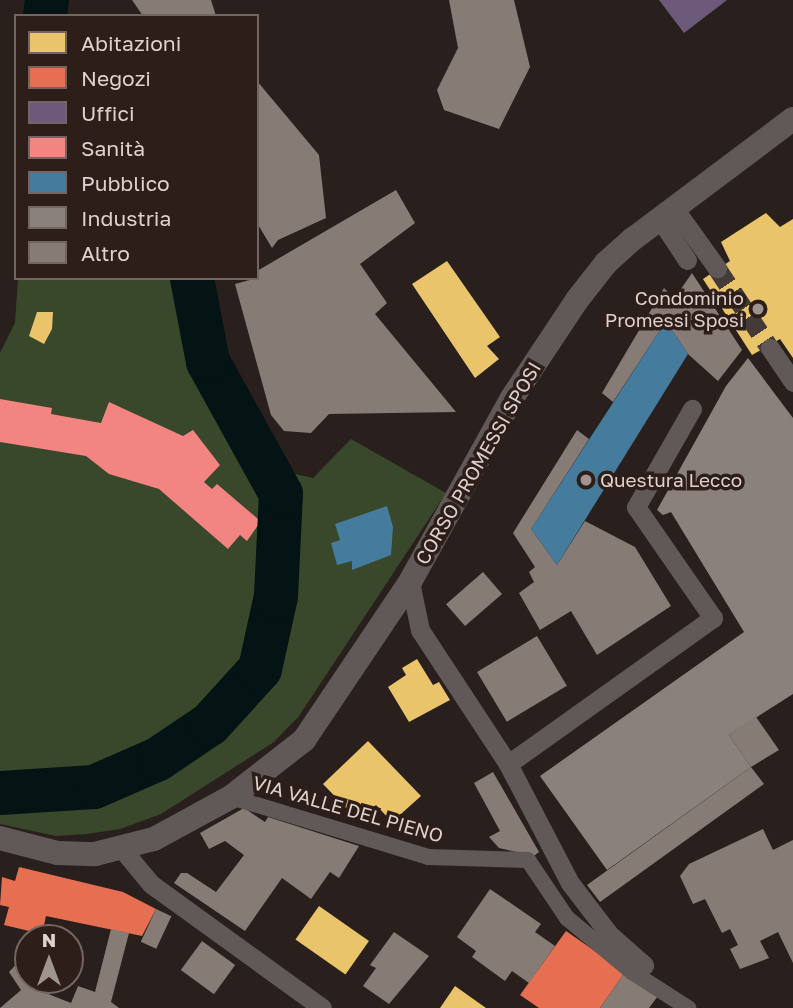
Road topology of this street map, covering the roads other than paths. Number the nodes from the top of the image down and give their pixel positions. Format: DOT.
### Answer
graph roads {
  1 [pos="793,118"];
  2 [pos="667,214"];
  3 [pos="687,260"];
  4 [pos="717,268"];
  5 [pos="770,348"];
  6 [pos="793,382"];
  7 [pos="692,410"];
  8 [pos="410,582"];
  9 [pos="508,764"];
  10 [pos="231,797"];
  11 [pos="0,838"];
  12 [pos="122,849"];
  13 [pos="643,965"];
  14 [pos="322,1008"];
  15 [pos="688,1008"];
  1 -- 2 [label="street, CORSO PROMESSI SPOSI"];
  2 -- 3 [label="street"];
  2 -- 4 [label="street"];
  2 -- 8 [label="street, CORSO PROMESSI SPOSI"];
  5 -- 6 [label="street"];
  7 -- 9 [label="street"];
  8 -- 9 [label="street, CORSO PROMESSI SPOSI"];
  8 -- 10 [label="street, CORSO PROMESSI SPOSI"];
  9 -- 13 [label="street, CORSO PROMESSI SPOSI"];
  10 -- 12 [label="street, CORSO PROMESSI SPOSI"];
  10 -- 15 [label="street, VIA VALLE DEL PIENO"];
  11 -- 12 [label="street, CORSO PROMESSI SPOSI"];
  12 -- 14 [label="street"];
}
